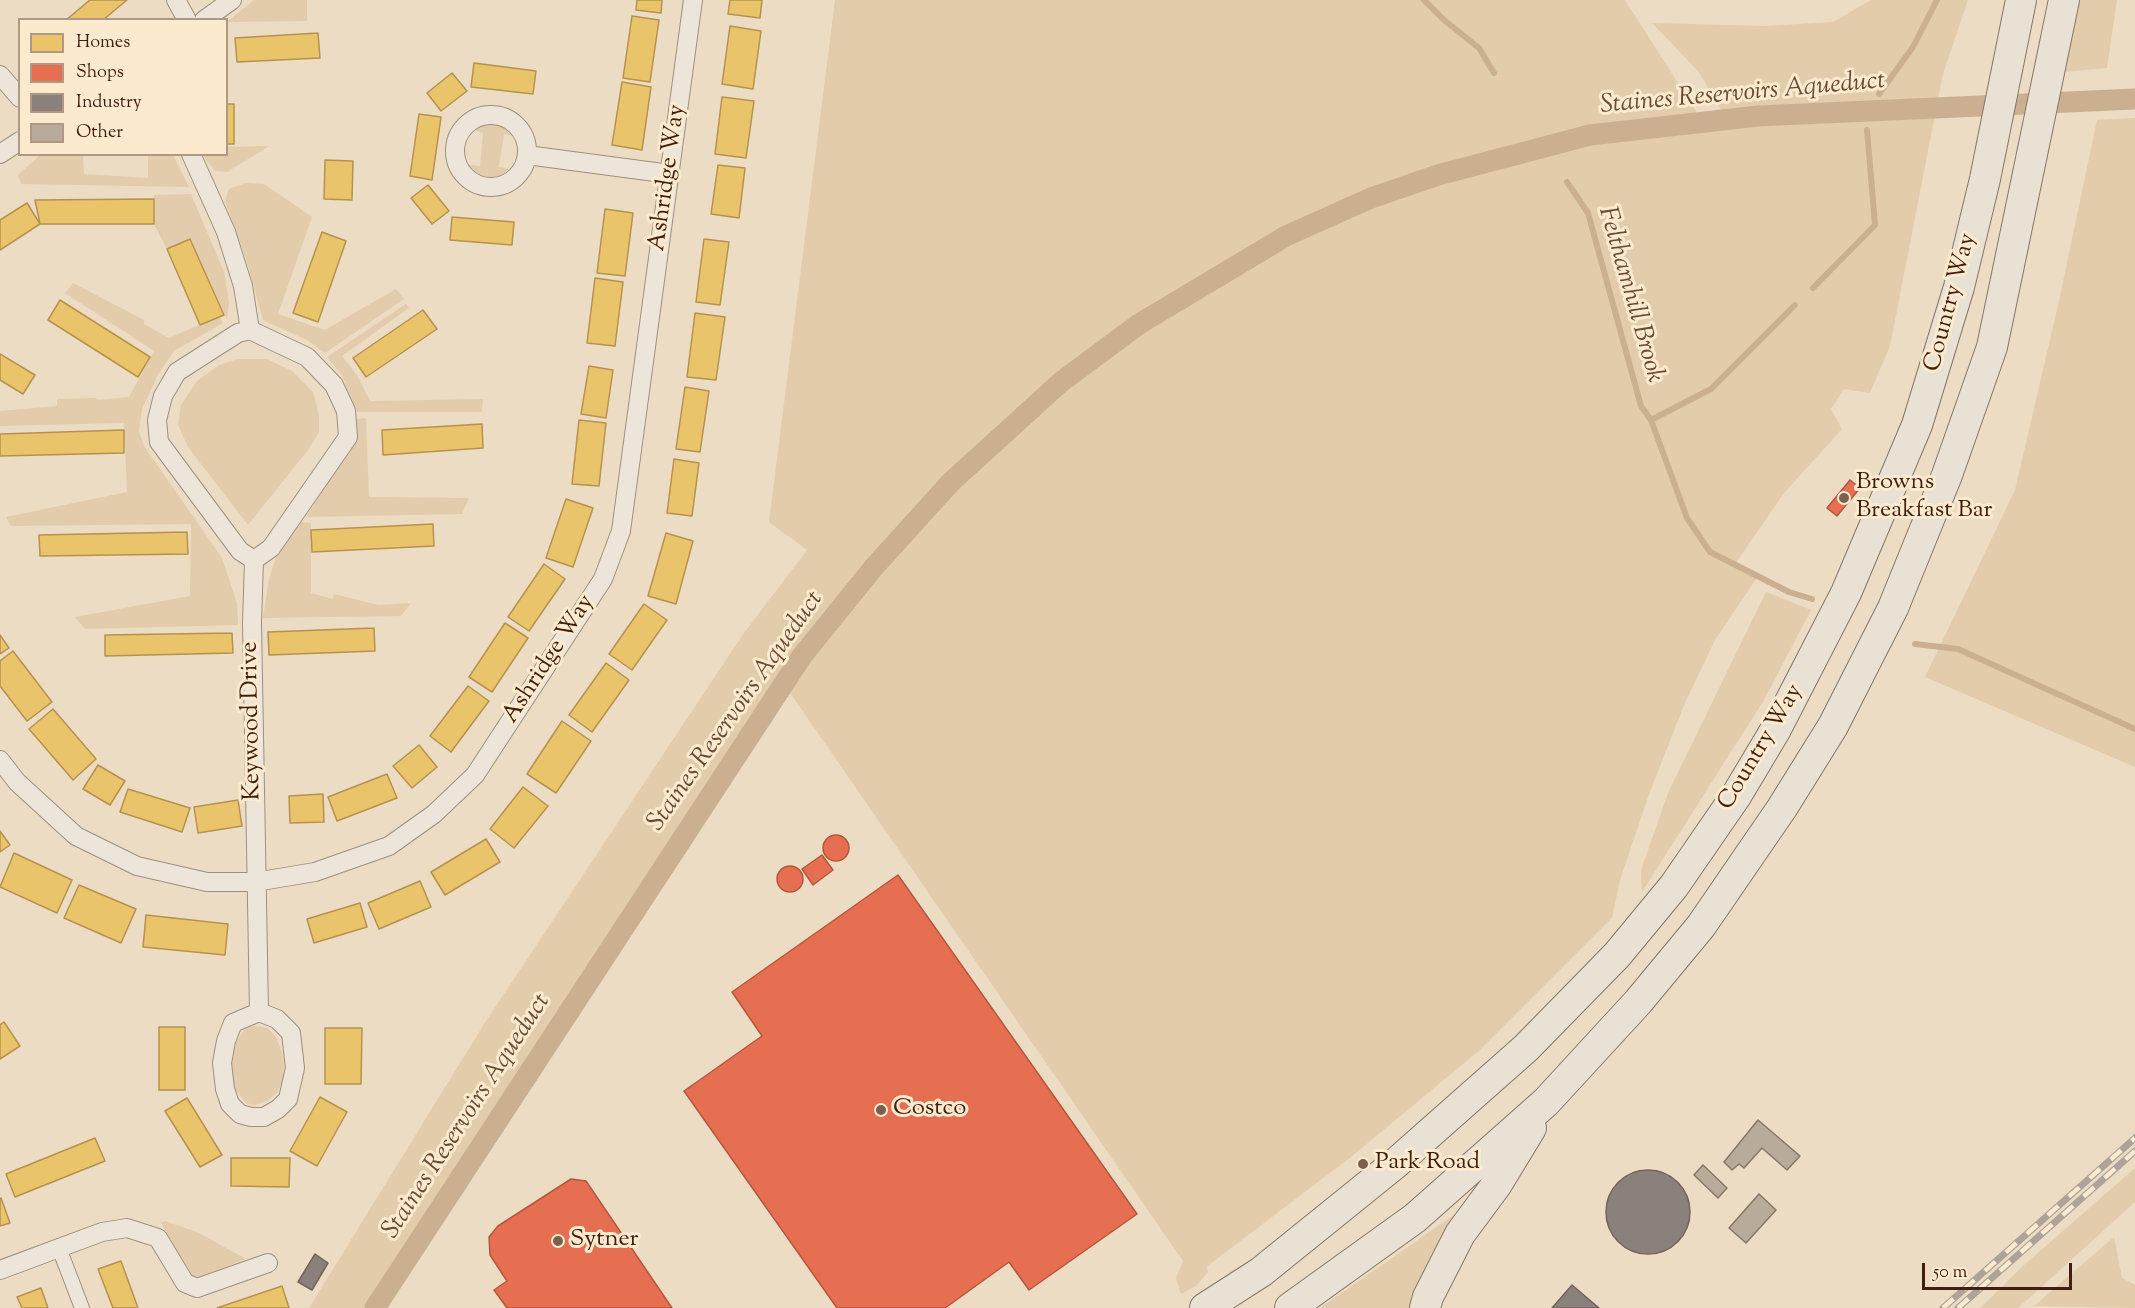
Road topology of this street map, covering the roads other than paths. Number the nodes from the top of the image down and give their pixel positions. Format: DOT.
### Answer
graph roads {
  1 [pos="176,0"];
  2 [pos="232,0"];
  3 [pos="693,0"];
  4 [pos="2021,0"];
  5 [pos="2064,0"];
  6 [pos="186,18"];
  7 [pos="207,18"];
  8 [pos="0,75"];
  9 [pos="18,96"];
  10 [pos="18,142"];
  11 [pos="0,154"];
  12 [pos="527,155"];
  13 [pos="192,156"];
  14 [pos="670,174"];
  15 [pos="250,330"];
  16 [pos="254,560"];
  17 [pos="0,760"];
  18 [pos="255,882"];
  19 [pos="259,1012"];
  20 [pos="1546,1102"];
  21 [pos="59,1248"];
  22 [pos="268,1263"];
  23 [pos="0,1270"];
  24 [pos="82,1308"];
  25 [pos="1205,1308"];
  26 [pos="1290,1308"];
  27 [pos="1425,1308"];
  1 -- 6 [label="street"];
  2 -- 7 [label="street"];
  3 -- 14 [label="street, Ashridge Way"];
  4 -- 25 [label="highway, Country Way"];
  5 -- 20 [label="highway, Country Way"];
  8 -- 9 [label="street"];
  10 -- 11 [label="street"];
  12 -- 14 [label="street"];
  13 -- 15 [label="street"];
  14 -- 18 [label="street, Ashridge Way"];
  15 -- 16 [label="street"];
  15 -- 16 [label="street"];
  16 -- 18 [label="street, Keywood Drive"];
  17 -- 18 [label="street, Ashridge Way"];
  18 -- 19 [label="street, Keywood Drive"];
  19 -- 19 [label="street"];
  20 -- 26 [label="highway, Country Way"];
  20 -- 27 [label="highway"];
  21 -- 22 [label="street"];
  21 -- 23 [label="street"];
  21 -- 24 [label="street"];
}
